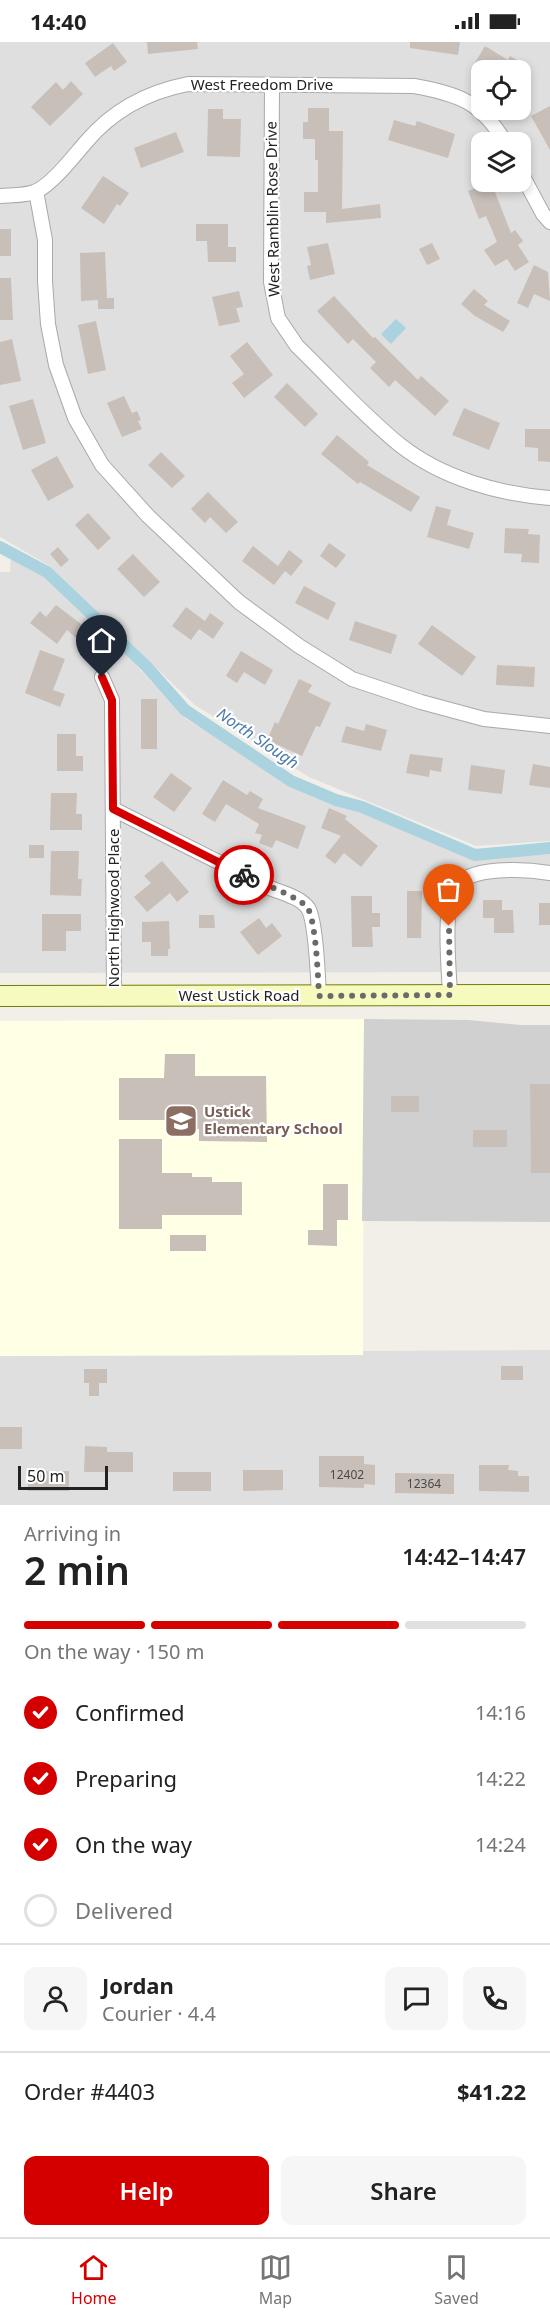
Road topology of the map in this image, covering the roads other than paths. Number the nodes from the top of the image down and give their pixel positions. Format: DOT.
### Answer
graph roads {
  1 [pos="272,85"];
  2 [pos="499,132"];
  3 [pos="36,191"];
  4 [pos="531,192"];
  5 [pos="0,196"];
  6 [pos="550,222"];
  7 [pos="550,498"];
  8 [pos="102,677"];
  9 [pos="550,726"];
  10 [pos="113,809"];
  11 [pos="550,873"];
  12 [pos="450,995"];
  13 [pos="550,995"];
  14 [pos="0,996"];
  15 [pos="114,996"];
  16 [pos="319,996"];
  1 -- 2 [label="street, West Freedom Drive"];
  1 -- 3 [label="street, West Freedom Drive"];
  1 -- 7 [label="street, West Ramblin Rose Drive"];
  3 -- 5 [label="street"];
  3 -- 9 [label="street"];
  4 -- 6 [label="street"];
  8 -- 10 [label="street, North Highwood Place"];
  10 -- 15 [label="street, North Highwood Place"];
  10 -- 16 [label="street"];
  11 -- 12 [label="street"];
  12 -- 13 [label="main road, West Ustick Road"];
  12 -- 16 [label="main road, West Ustick Road"];
  14 -- 15 [label="main road, West Ustick Road"];
  15 -- 16 [label="main road, West Ustick Road"];
}
